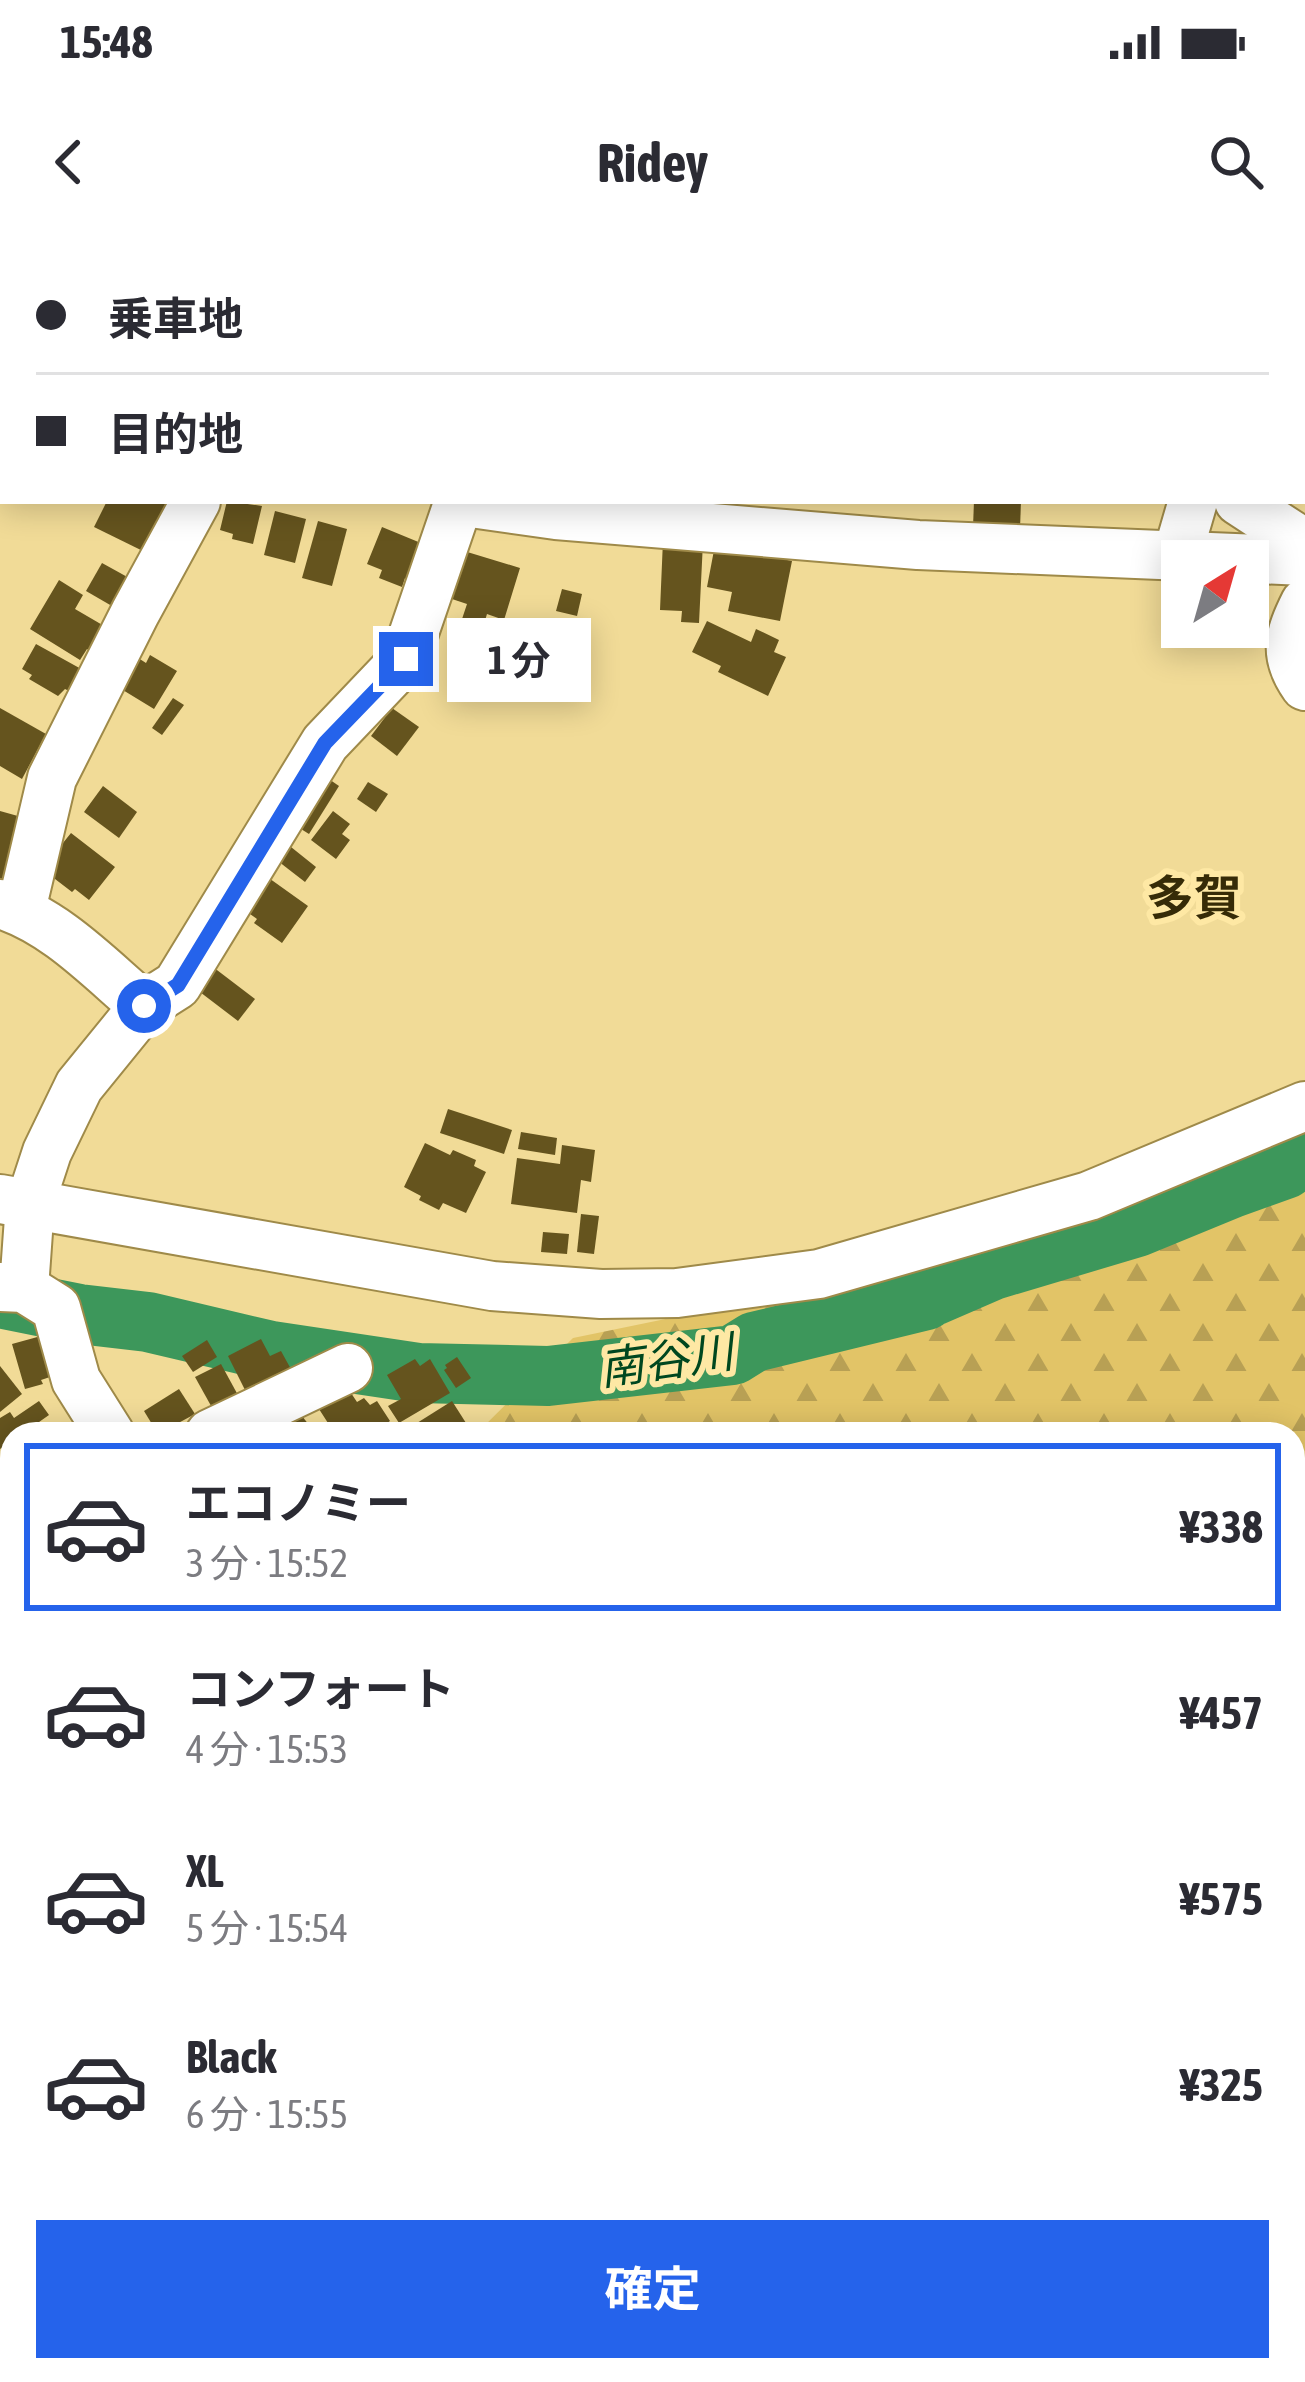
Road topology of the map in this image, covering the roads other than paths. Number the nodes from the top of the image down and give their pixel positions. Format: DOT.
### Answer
graph roads {
  1 [pos="194,504"];
  2 [pos="457,504"];
  3 [pos="508,504"];
  4 [pos="1192,504"];
  5 [pos="1244,504"];
  6 [pos="590,509"];
  7 [pos="1182,540"];
  8 [pos="1305,544"];
  9 [pos="1161,555"];
  10 [pos="1269,560"];
  11 [pos="1305,561"];
  12 [pos="1305,603"];
  13 [pos="1305,686"];
  14 [pos="10,907"];
  15 [pos="144,1006"];
  16 [pos="1305,1106"];
  17 [pos="15,1202"];
  18 [pos="12,1288"];
  19 [pos="348,1368"];
  20 [pos="102,1422"];
  21 [pos="235,1422"];
  1 -- 14 [label="street"];
  2 -- 15 [label="street"];
  3 -- 6 [label="street"];
  4 -- 7 [label="street"];
  5 -- 8 [label="street"];
  6 -- 9 [label="street"];
  10 -- 11 [label="street"];
  12 -- 13 [label="street"];
  14 -- 15 [label="street"];
  15 -- 17 [label="street"];
  16 -- 17 [label="street"];
  17 -- 18 [label="street"];
  18 -- 20 [label="street"];
  19 -- 21 [label="street"];
}
